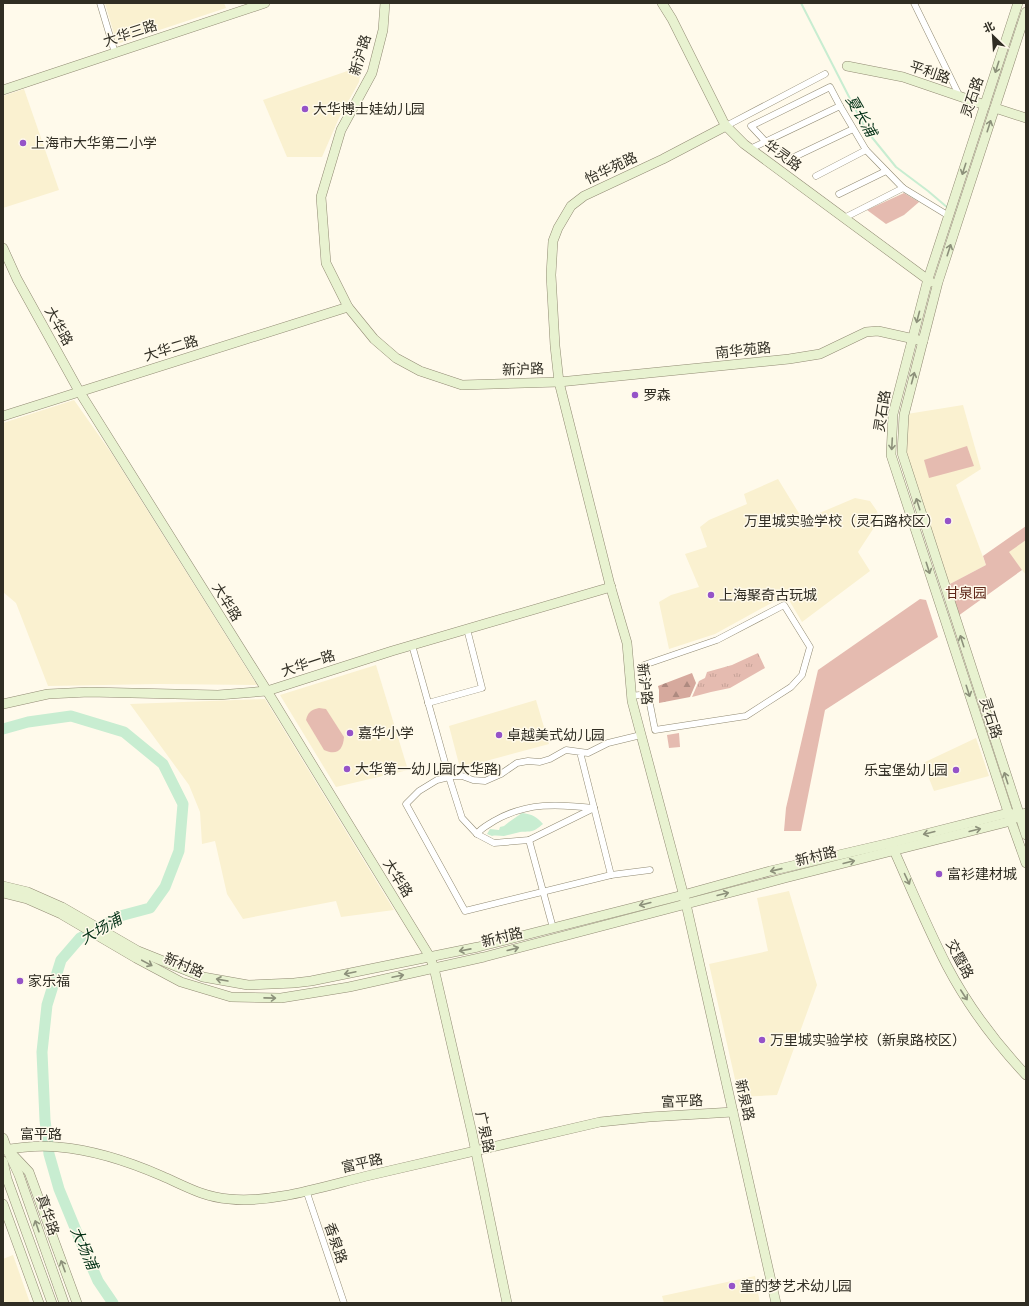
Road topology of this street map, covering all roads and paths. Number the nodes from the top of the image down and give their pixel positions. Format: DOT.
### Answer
graph roads {
  1 [pos="100,3"];
  2 [pos="265,3"];
  3 [pos="385,3"];
  4 [pos="662,3"];
  5 [pos="914,3"];
  6 [pos="1018,3"];
  7 [pos="1026,12"];
  8 [pos="115,53"];
  9 [pos="847,66"];
  10 [pos="825,74"];
  11 [pos="3,90"];
  12 [pos="960,97"];
  13 [pos="985,105"];
  14 [pos="840,106"];
  15 [pos="994,108"];
  16 [pos="1026,118"];
  17 [pos="726,126"];
  18 [pos="853,129"];
  19 [pos="765,141"];
  20 [pos="750,149"];
  21 [pos="866,150"];
  22 [pos="886,171"];
  23 [pos="816,176"];
  24 [pos="903,188"];
  25 [pos="839,194"];
  26 [pos="949,216"];
  27 [pos="844,218"];
  28 [pos="3,248"];
  29 [pos="928,279"];
  30 [pos="937,287"];
  31 [pos="348,307"];
  32 [pos="913,339"];
  33 [pos="923,341"];
  34 [pos="559,382"];
  35 [pos="79,391"];
  36 [pos="3,416"];
  37 [pos="611,587"];
  38 [pos="467,629"];
  39 [pos="412,645"];
  40 [pos="267,691"];
  41 [pos="648,694"];
  42 [pos="631,696"];
  43 [pos="428,703"];
  44 [pos="3,704"];
  45 [pos="641,735"];
  46 [pos="580,752"];
  47 [pos="448,777"];
  48 [pos="594,808"];
  49 [pos="1022,814"];
  50 [pos="1009,817"];
  51 [pos="476,834"];
  52 [pos="1026,835"];
  53 [pos="529,840"];
  54 [pos="892,847"];
  55 [pos="1026,863"];
  56 [pos="650,870"];
  57 [pos="611,875"];
  58 [pos="3,886"];
  59 [pos="543,892"];
  60 [pos="3,893"];
  61 [pos="684,899"];
  62 [pos="77,920"];
  63 [pos="553,928"];
  64 [pos="115,941"];
  65 [pos="430,957"];
  66 [pos="434,968"];
  67 [pos="1026,1075"];
  68 [pos="733,1112"];
  69 [pos="3,1138"];
  70 [pos="5,1149"];
  71 [pos="475,1150"];
  72 [pos="3,1162"];
  73 [pos="306,1190"];
  74 [pos="3,1204"];
  75 [pos="38,1303"];
  76 [pos="52,1303"];
  77 [pos="64,1303"];
  78 [pos="77,1303"];
  79 [pos="344,1303"];
  80 [pos="506,1303"];
  81 [pos="776,1303"];
  1 -- 8 [label="street"];
  2 -- 8 [label="street, 大华三路"];
  3 -- 31 [label="street, 新沪路"];
  4 -- 17 [label="street, 华灵路"];
  5 -- 12 [label="street"];
  6 -- 13 [label="street, 灵石路, one-way"];
  7 -- 15 [label="street, 灵石路"];
  8 -- 11 [label="street, 大华三路"];
  9 -- 12 [label="street, 平利路"];
  10 -- 17 [label="street, 怡华苑路"];
  12 -- 13 [label="street, 平利路"];
  13 -- 15 [label="street, 平利路"];
  13 -- 26 [label="street, 灵石路, one-way"];
  14 -- 18 [label="street"];
  14 -- 19 [label="street"];
  14 -- 19 [label="street"];
  15 -- 16 [label="street, 平利路"];
  30 -- 15 [label="street, 灵石路, one-way"];
  17 -- 20 [label="street, 华灵路"];
  17 -- 34 [label="street, 怡华苑路"];
  18 -- 19 [label="street"];
  18 -- 21 [label="street"];
  19 -- 20 [label="street"];
  20 -- 27 [label="street, 华灵路"];
  21 -- 22 [label="street"];
  21 -- 23 [label="street"];
  22 -- 24 [label="street"];
  22 -- 25 [label="street"];
  24 -- 26 [label="street"];
  24 -- 27 [label="street"];
  26 -- 29 [label="street, 灵石路"];
  27 -- 29 [label="street, 华灵路"];
  28 -- 35 [label="street, 大华路"];
  29 -- 30 [label="street, 华灵路"];
  29 -- 32 [label="street, 灵石路, one-way"];
  30 -- 33 [label="street, 灵石路"];
  31 -- 34 [label="street, 新沪路"];
  31 -- 35 [label="street, 大华二路"];
  32 -- 33 [label="street, 南华苑路"];
  32 -- 34 [label="street, 南华苑路"];
  32 -- 50 [label="street, 灵石路, one-way"];
  49 -- 33 [label="street, 灵石路, one-way"];
  34 -- 37 [label="street, 新沪路"];
  35 -- 36 [label="street, 大华二路"];
  35 -- 40 [label="street, 大华路"];
  37 -- 38 [label="street, 大华一路"];
  37 -- 42 [label="street, 新沪路"];
  38 -- 39 [label="street, 大华一路"];
  38 -- 43 [label="street"];
  39 -- 40 [label="street, 大华一路"];
  39 -- 43 [label="street"];
  40 -- 44 [label="street, 大华一路"];
  40 -- 65 [label="street, 大华路"];
  41 -- 41 [label="street"];
  41 -- 42 [label="street"];
  42 -- 45 [label="street, 新沪路"];
  43 -- 47 [label="street"];
  45 -- 46 [label="street"];
  45 -- 61 [label="street, 新沪路"];
  46 -- 47 [label="street"];
  46 -- 48 [label="street"];
  47 -- 51 [label="street"];
  47 -- 59 [label="street"];
  48 -- 51 [label="street"];
  48 -- 53 [label="street"];
  48 -- 57 [label="street"];
  49 -- 50 [label="street, 新村路"];
  49 -- 52 [label="street, 灵石路"];
  50 -- 54 [label="street, 新村路"];
  50 -- 55 [label="street, 灵石路"];
  51 -- 53 [label="street"];
  53 -- 59 [label="street"];
  54 -- 61 [label="street, 新村路"];
  54 -- 67 [label="street, 交暨路, one-way"];
  56 -- 57 [label="street"];
  57 -- 59 [label="street"];
  58 -- 62 [label="street, 新村路"];
  59 -- 63 [label="street"];
  60 -- 62 [label="street, 新村路"];
  61 -- 63 [label="street, 新村路, one-way"];
  66 -- 61 [label="street, 新村路, one-way"];
  61 -- 68 [label="street, 新泉路"];
  62 -- 64 [label="street, 新村路"];
  63 -- 65 [label="street, 新村路, one-way"];
  65 -- 64 [label="street, 新村路, one-way"];
  64 -- 66 [label="street, 新村路, one-way"];
  65 -- 66 [label="street, 大华路"];
  66 -- 71 [label="street, 广泉路"];
  68 -- 71 [label="street, 富平路"];
  68 -- 81 [label="street, 新泉路"];
  69 -- 70 [label="street, 真华路"];
  70 -- 73 [label="street, 富平路"];
  77 -- 70 [label="street, 真华路, one-way"];
  78 -- 70 [label="street, one-way"];
  71 -- 73 [label="street, 富平路"];
  71 -- 80 [label="street, 广泉路"];
  72 -- 76 [label="street, 真华路"];
  73 -- 79 [label="street, 香泉路"];
  74 -- 75 [label="street"];
}
